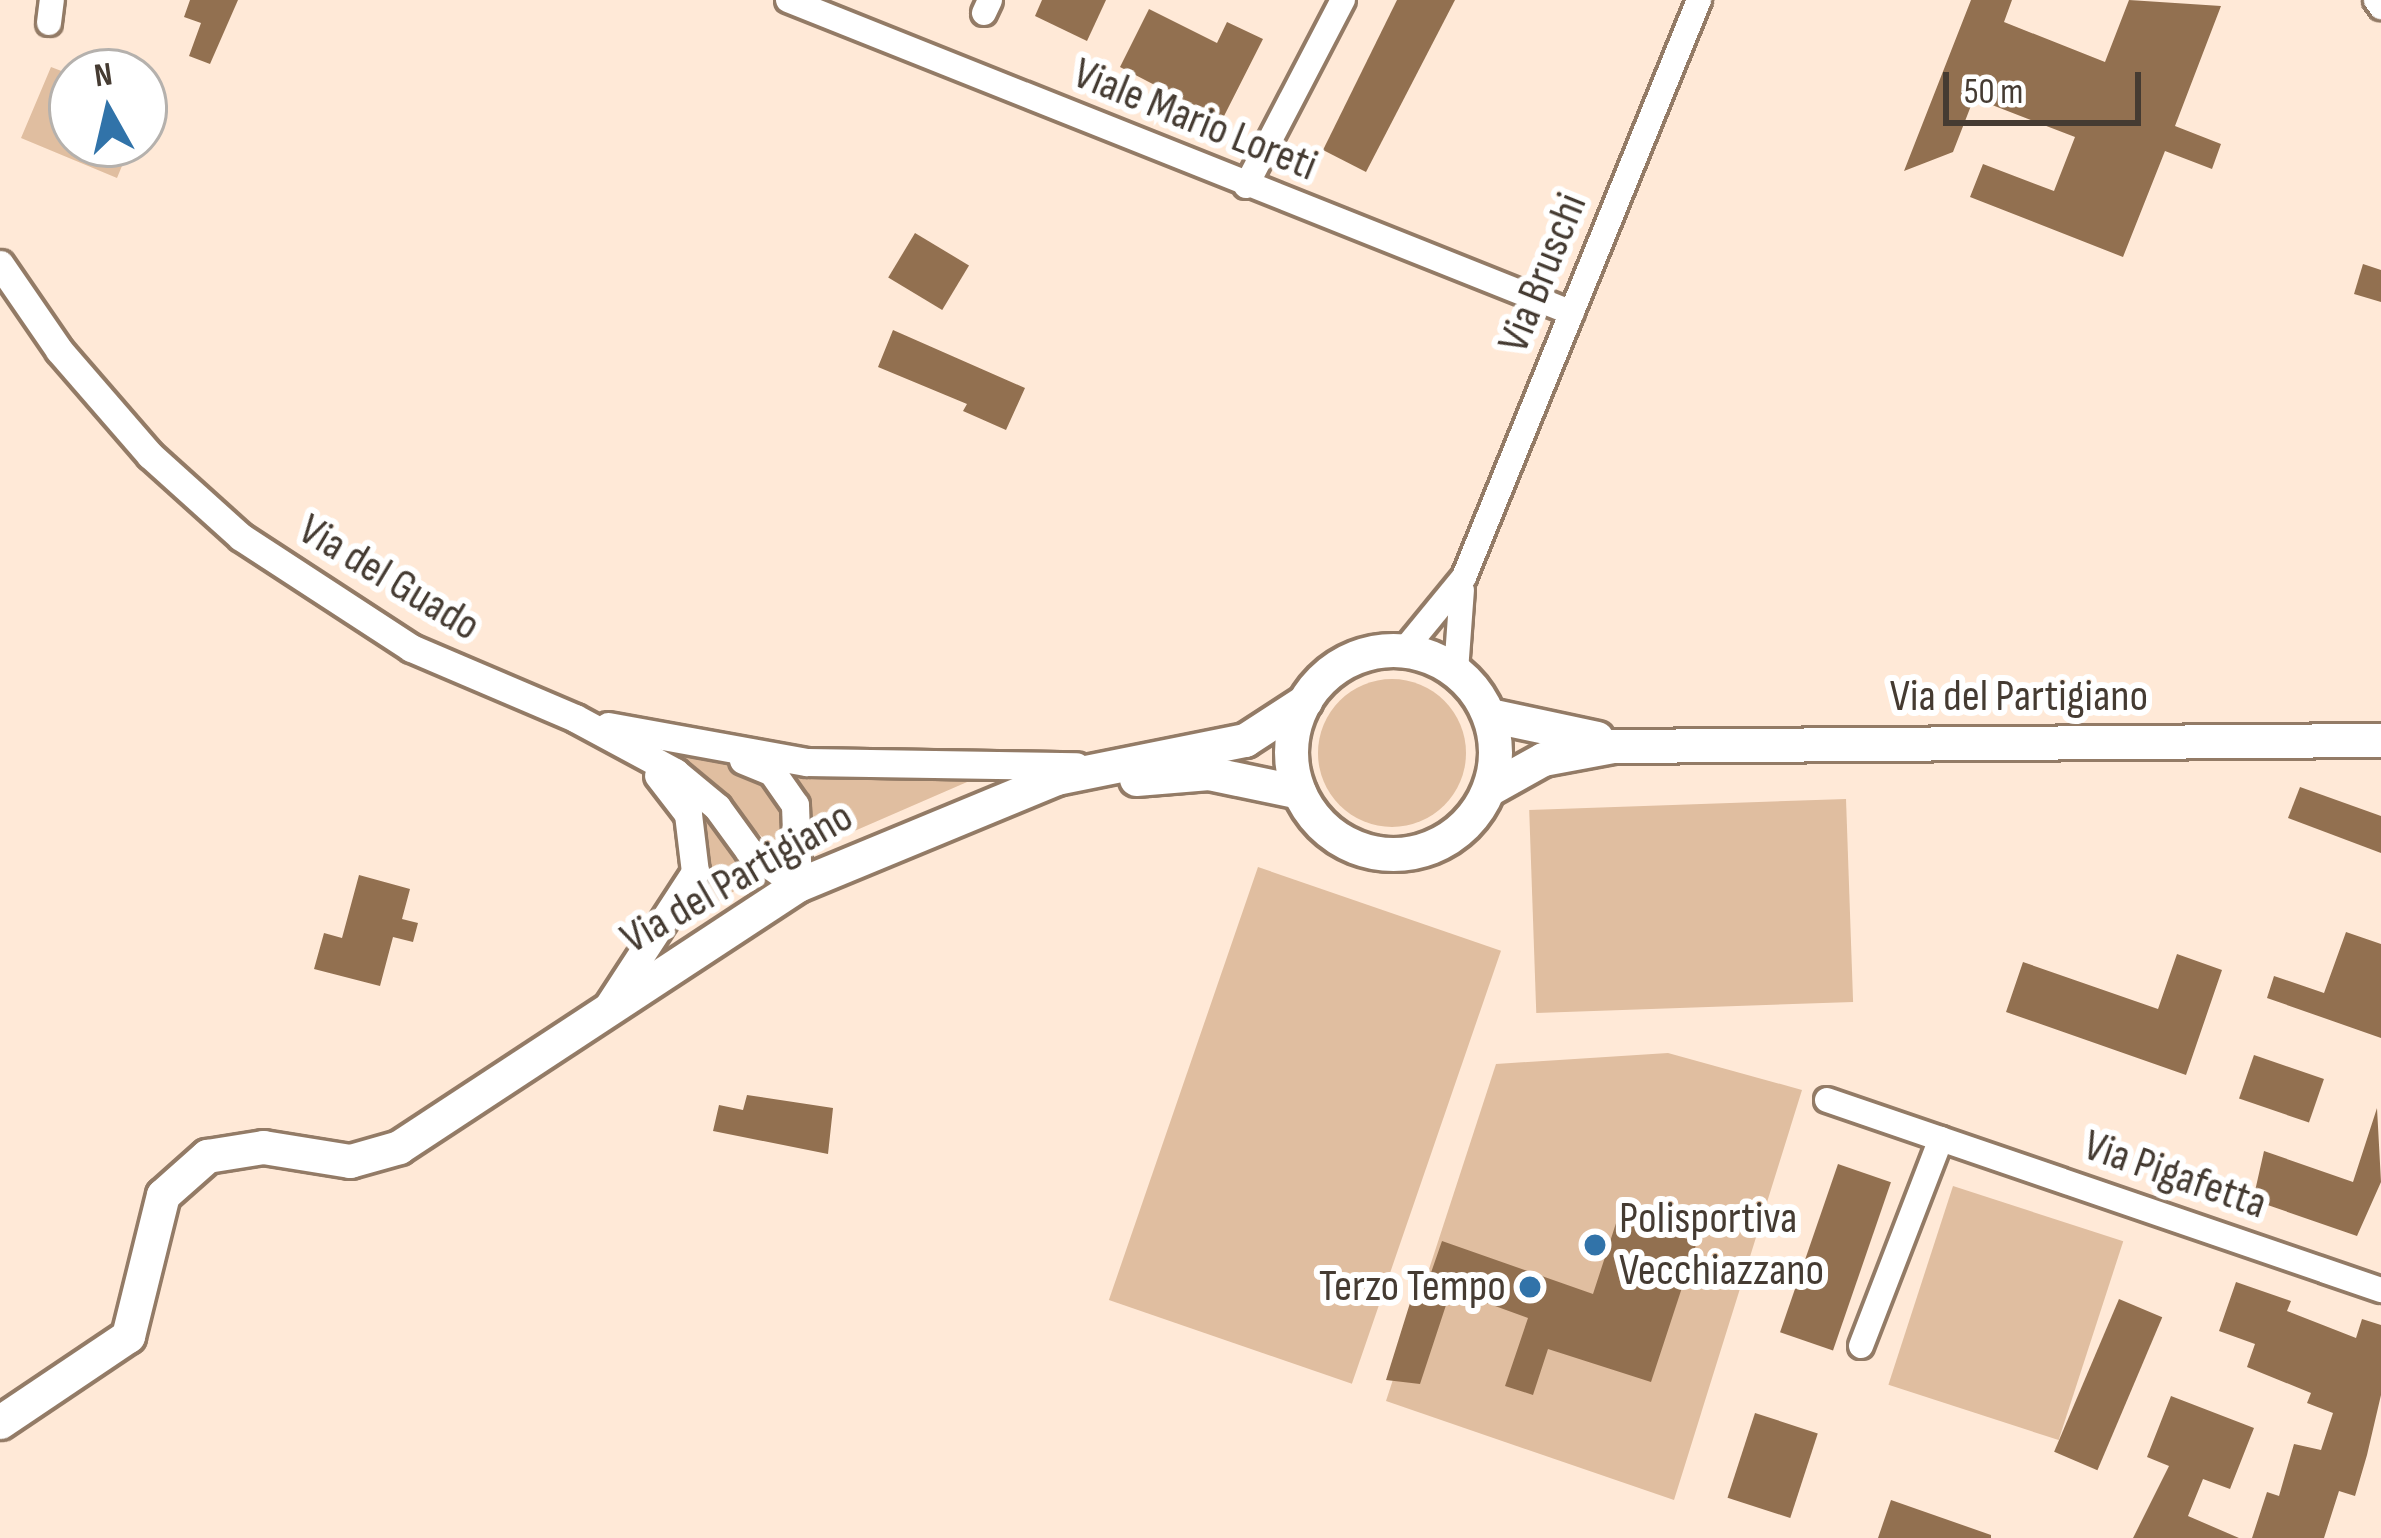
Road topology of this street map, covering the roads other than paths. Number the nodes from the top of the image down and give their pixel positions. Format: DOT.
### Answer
graph roads {
  1 [pos="788,0"];
  2 [pos="1343,0"];
  3 [pos="1699,0"];
  4 [pos="2376,0"];
  5 [pos="2381,8"];
  6 [pos="1246,186"];
  7 [pos="1,262"];
  8 [pos="1572,314"];
  9 [pos="1464,577"];
  10 [pos="1404,650"];
  11 [pos="1456,671"];
  12 [pos="1305,700"];
  13 [pos="1489,715"];
  14 [pos="574,718"];
  15 [pos="2381,740"];
  16 [pos="1658,744"];
  17 [pos="710,746"];
  18 [pos="634,750"];
  19 [pos="1092,767"];
  20 [pos="1489,789"];
  21 [pos="1298,792"];
  22 [pos="980,807"];
  23 [pos="798,885"];
  24 [pos="608,1005"];
  25 [pos="1826,1100"];
  26 [pos="1941,1138"];
  27 [pos="2381,1290"];
  28 [pos="1862,1346"];
  29 [pos="0,1422"];
  1 -- 6 [label="street, Viale Mario Loreti"];
  2 -- 6 [label="street"];
  3 -- 8 [label="street, Via Bruschi"];
  4 -- 5 [label="street"];
  6 -- 8 [label="street, Viale Mario Loreti"];
  7 -- 14 [label="street, Via del Guado"];
  8 -- 9 [label="street, Via Bruschi"];
  9 -- 10 [label="street, Via Bruschi"];
  9 -- 11 [label="street, Via Bruschi"];
  10 -- 11 [label="main road"];
  10 -- 12 [label="main road"];
  11 -- 13 [label="main road"];
  12 -- 19 [label="main road, Via del Partigiano"];
  12 -- 21 [label="main road"];
  13 -- 16 [label="main road, Via del Partigiano"];
  13 -- 20 [label="main road"];
  14 -- 17 [label="street"];
  14 -- 18 [label="street, Via del Guado"];
  15 -- 16 [label="main road, Via del Partigiano"];
  16 -- 20 [label="main road, Via del Partigiano"];
  17 -- 19 [label="street"];
  17 -- 23 [label="street"];
  18 -- 23 [label="street, Via del Guado"];
  18 -- 24 [label="street"];
  19 -- 22 [label="main road, Via del Partigiano"];
  20 -- 21 [label="main road"];
  21 -- 22 [label="main road, Via del Partigiano"];
  22 -- 23 [label="main road, Via del Partigiano"];
  23 -- 24 [label="main road, Via del Partigiano"];
  24 -- 29 [label="main road, Via del Partigiano"];
  25 -- 26 [label="street, Via Pigafetta"];
  26 -- 27 [label="street, Via Pigafetta"];
  26 -- 28 [label="street"];
}
